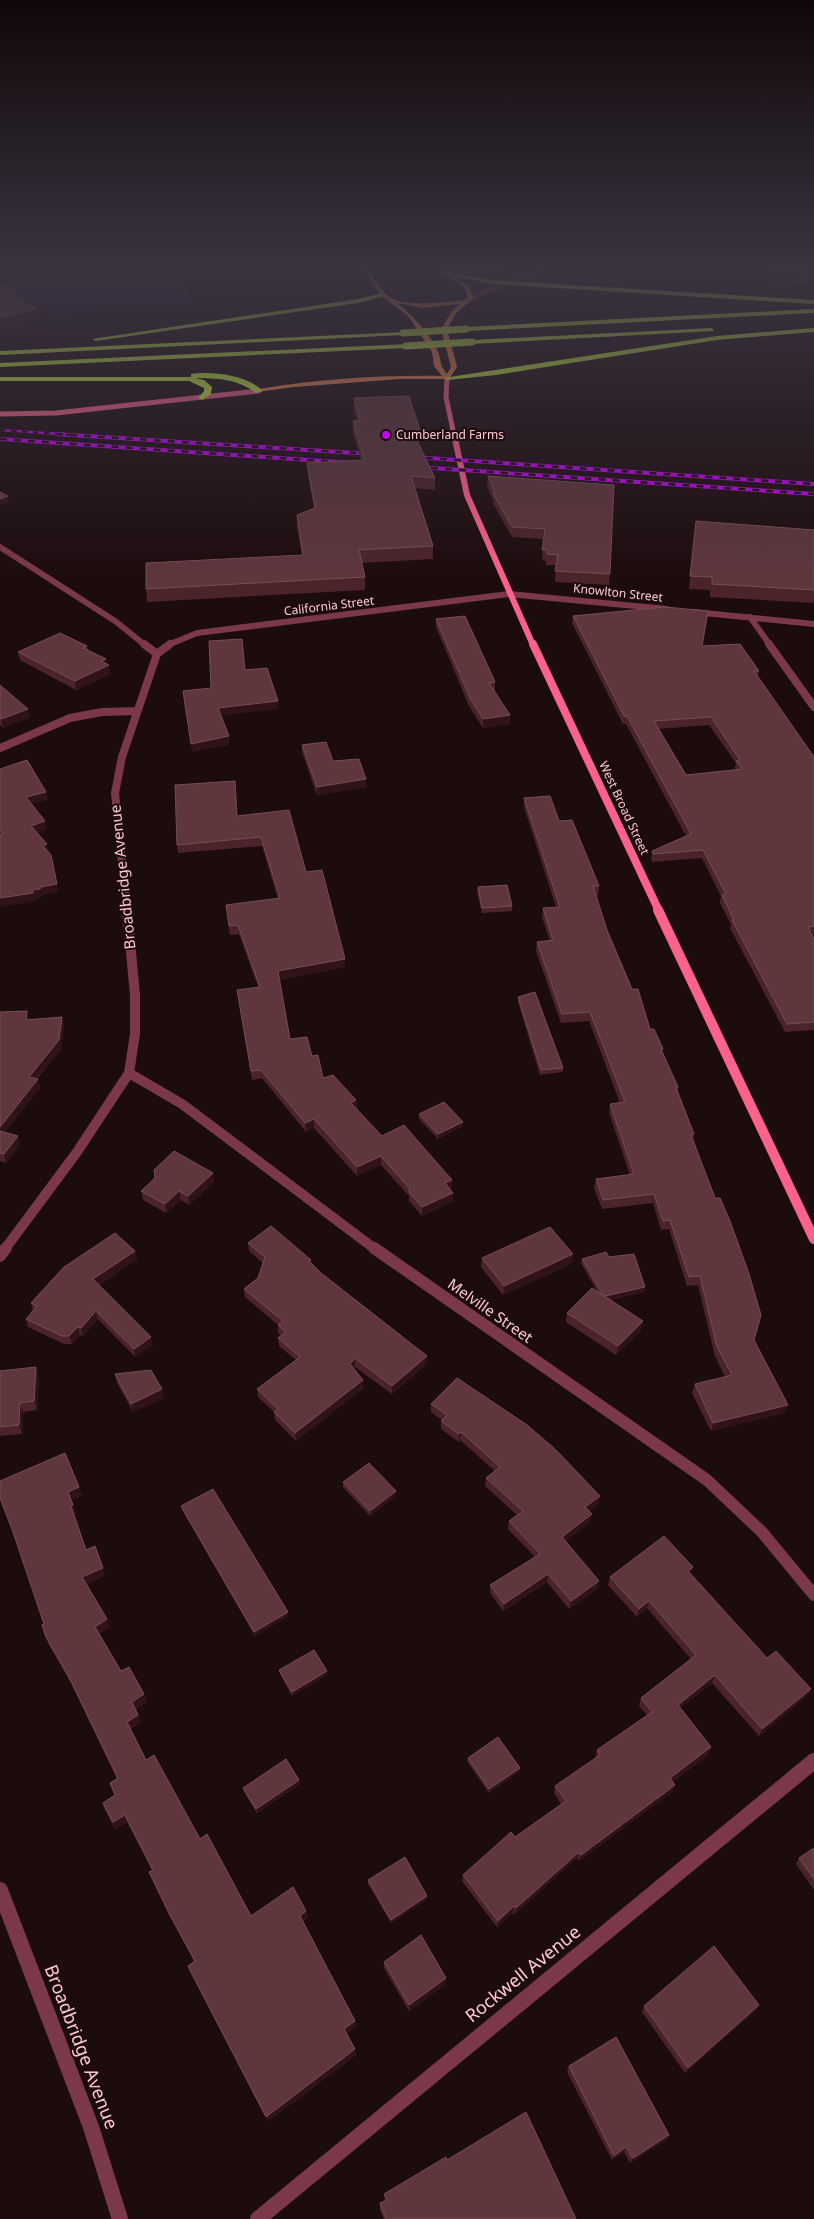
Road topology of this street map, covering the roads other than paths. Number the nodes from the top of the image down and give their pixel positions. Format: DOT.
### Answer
graph roads {
  1 [pos="442,372"];
  2 [pos="451,372"];
  3 [pos="505,372"];
  4 [pos="170,378"];
  5 [pos="447,378"];
  6 [pos="0,380"];
  7 [pos="259,392"];
  8 [pos="202,398"];
  9 [pos="0,414"];
  10 [pos="0,547"];
  11 [pos="508,594"];
  12 [pos="670,610"];
  13 [pos="690,612"];
  14 [pos="750,617"];
  15 [pos="814,624"];
  16 [pos="157,654"];
  17 [pos="814,707"];
  18 [pos="137,711"];
  19 [pos="0,748"];
  20 [pos="129,1073"];
  21 [pos="814,1238"];
  22 [pos="0,1256"];
  23 [pos="814,1595"];
  24 [pos="814,1761"];
  25 [pos="0,1890"];
  26 [pos="120,2219"];
  27 [pos="258,2219"];
  1 -- 5 [label="main road, West Broad Street"];
  2 -- 5 [label="main road, West Broad Street"];
  3 -- 5 [label="highway"];
  4 -- 6 [label="highway"];
  4 -- 7 [label="highway"];
  4 -- 8 [label="highway"];
  5 -- 7 [label="main road"];
  5 -- 11 [label="main road, West Broad Street"];
  7 -- 8 [label="main road"];
  8 -- 9 [label="main road"];
  10 -- 16 [label="street"];
  11 -- 12 [label="street, Knowlton Street"];
  11 -- 16 [label="street, California Street"];
  11 -- 21 [label="main road, West Broad Street"];
  13 -- 14 [label="street"];
  14 -- 15 [label="street"];
  14 -- 17 [label="street"];
  16 -- 18 [label="street, Broadbridge Avenue"];
  18 -- 19 [label="street"];
  18 -- 20 [label="street, Broadbridge Avenue"];
  20 -- 22 [label="street, Broadbridge Avenue"];
  20 -- 23 [label="street, Melville Street"];
  24 -- 27 [label="street, Rockwell Avenue"];
  25 -- 26 [label="street, Broadbridge Avenue"];
}
